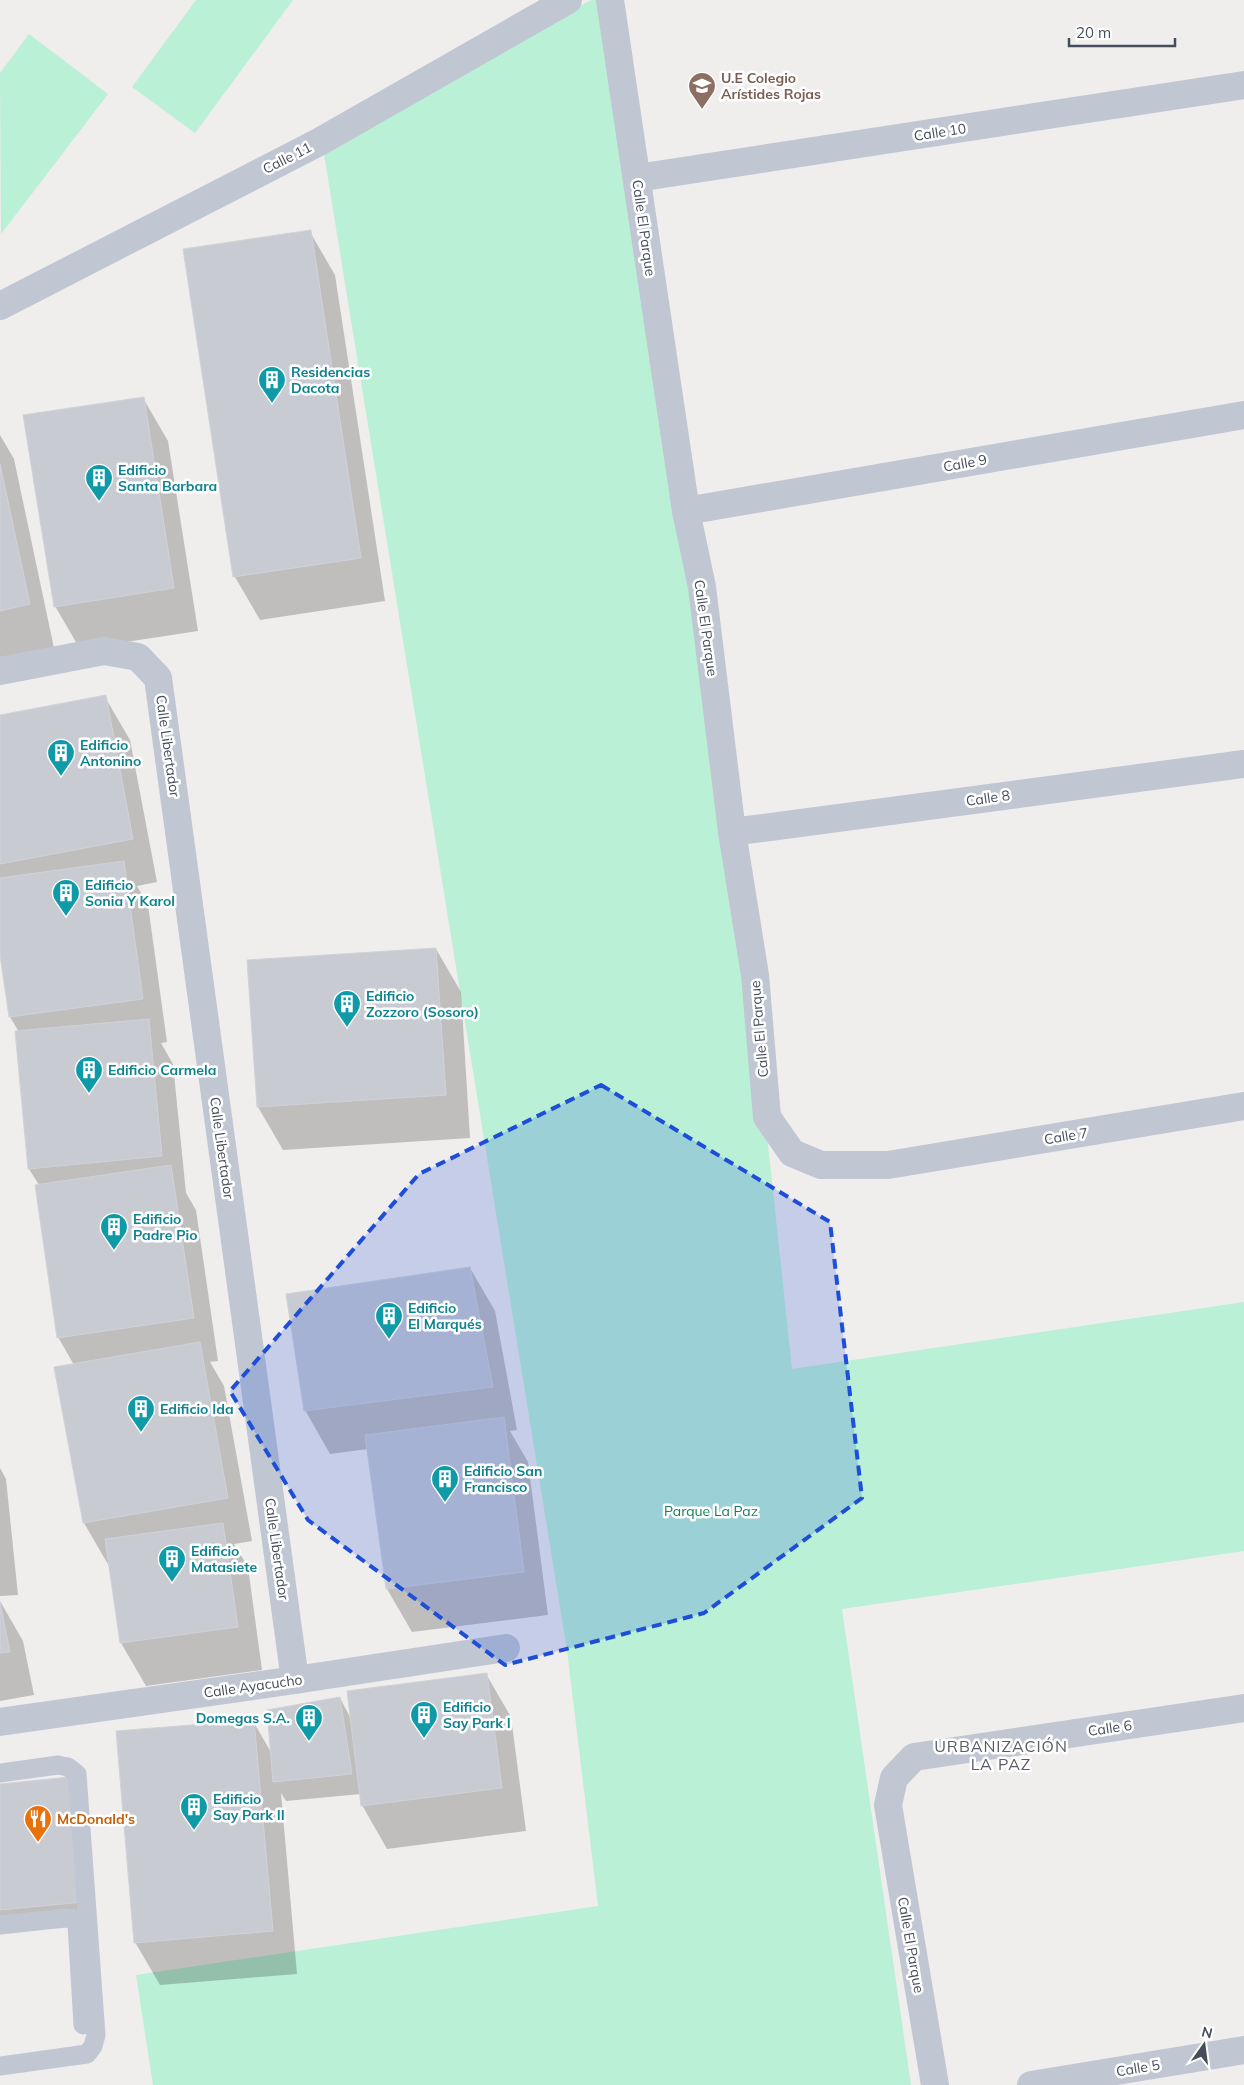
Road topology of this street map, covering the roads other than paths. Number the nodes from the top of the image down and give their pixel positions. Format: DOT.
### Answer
graph roads {
  1 [pos="568,0"];
  2 [pos="610,0"];
  3 [pos="1244,85"];
  4 [pos="637,178"];
  5 [pos="0,306"];
  6 [pos="1244,415"];
  7 [pos="686,511"];
  8 [pos="0,671"];
  9 [pos="1244,764"];
  10 [pos="732,832"];
  11 [pos="1244,1106"];
  12 [pos="888,1165"];
  13 [pos="506,1648"];
  14 [pos="295,1680"];
  15 [pos="1244,1708"];
  16 [pos="0,1722"];
  17 [pos="0,1773"];
  18 [pos="888,1806"];
  19 [pos="0,1925"];
  20 [pos="1244,2050"];
  21 [pos="0,2053"];
  22 [pos="0,2066"];
  23 [pos="934,2085"];
  24 [pos="1031,2085"];
  1 -- 5 [label="street, Calle 11"];
  2 -- 4 [label="street, Calle El Parque"];
  3 -- 4 [label="street, Calle 10"];
  4 -- 7 [label="street, Calle El Parque"];
  6 -- 7 [label="street, Calle 9"];
  7 -- 10 [label="street, Calle El Parque"];
  8 -- 14 [label="street, Calle Libertador"];
  9 -- 10 [label="street, Calle 8"];
  10 -- 12 [label="street, Calle El Parque"];
  11 -- 12 [label="street, Calle 7"];
  13 -- 14 [label="street, Calle Ayacucho"];
  14 -- 16 [label="street, Calle Ayacucho"];
  15 -- 18 [label="street, Calle 6"];
  17 -- 22 [label="lane"];
  18 -- 23 [label="street, Calle El Parque"];
  19 -- 21 [label="lane"];
  20 -- 24 [label="street, Calle 5"];
}
